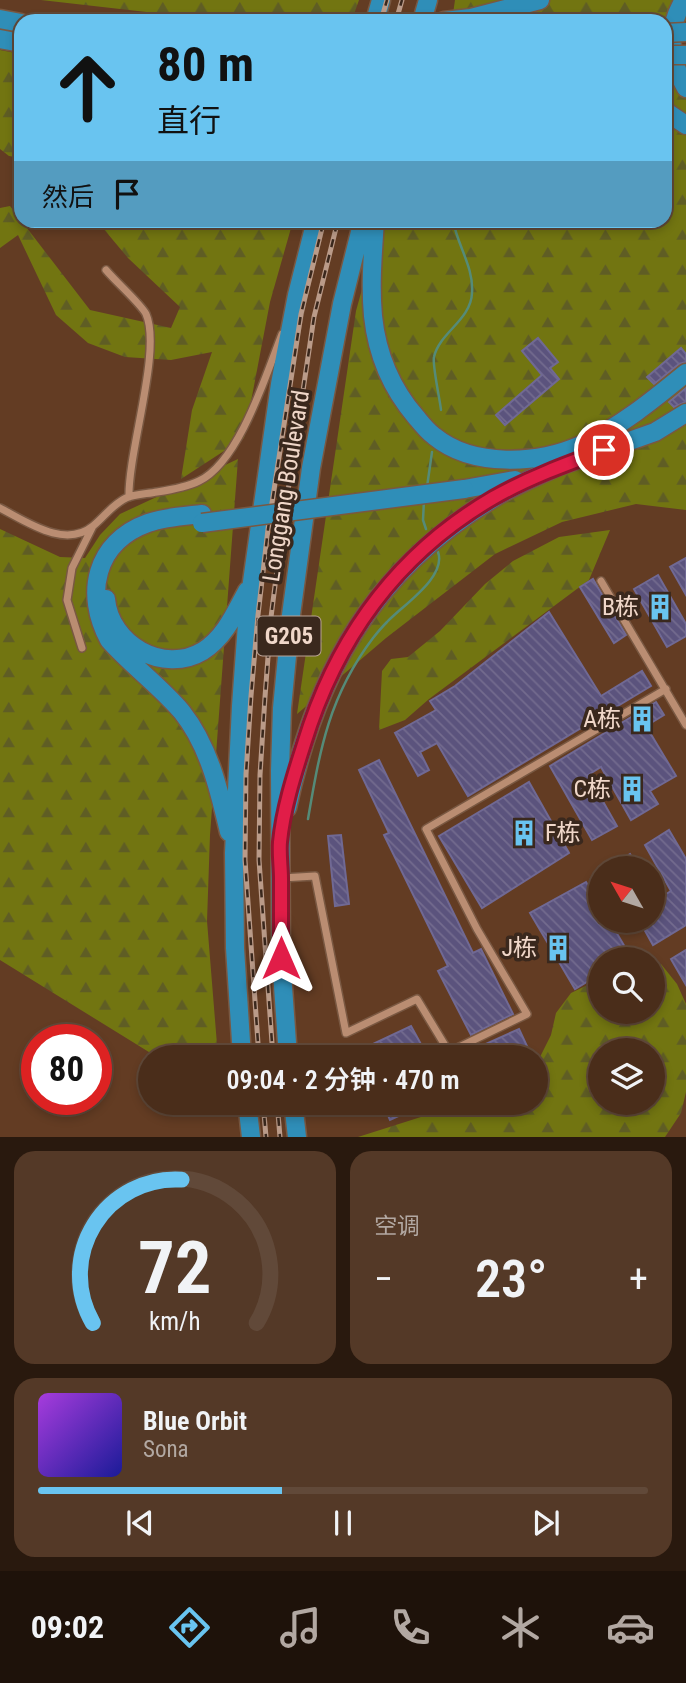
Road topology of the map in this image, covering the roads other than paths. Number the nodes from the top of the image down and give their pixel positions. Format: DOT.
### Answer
graph roads {
  1 [pos="540,0"];
  2 [pos="684,0"];
  3 [pos="486,14"];
  4 [pos="672,42"];
  5 [pos="672,54"];
  6 [pos="686,88"];
  7 [pos="314,228"];
  8 [pos="361,228"];
  9 [pos="375,228"];
  10 [pos="106,270"];
  11 [pos="298,295"];
  12 [pos="686,373"];
  13 [pos="686,413"];
  14 [pos="578,446"];
  15 [pos="554,468"];
  16 [pos="463,485"];
  17 [pos="129,497"];
  18 [pos="0,508"];
  19 [pos="202,518"];
  20 [pos="92,527"];
  21 [pos="255,575"];
  22 [pos="601,581"];
  23 [pos="82,648"];
  24 [pos="666,689"];
  25 [pos="686,725"];
  26 [pos="280,842"];
  27 [pos="234,853"];
  28 [pos="281,878"];
  29 [pos="241,1045"];
  30 [pos="287,1045"];
  31 [pos="248,1115"];
  32 [pos="294,1115"];
  33 [pos="251,1137"];
  34 [pos="297,1137"];
  1 -- 3 [label="highway"];
  2 -- 4 [label="highway"];
  5 -- 6 [label="highway"];
  7 -- 11 [label="highway, Longgang Boulevard / G205"];
  8 -- 26 [label="highway, Longgang Boulevard / G205"];
  9 -- 14 [label="highway"];
  10 -- 17 [label="street"];
  11 -- 17 [label="street"];
  11 -- 21 [label="highway, Longgang Boulevard / G205"];
  12 -- 14 [label="highway"];
  13 -- 15 [label="highway"];
  14 -- 16 [label="highway"];
  15 -- 16 [label="highway"];
  15 -- 26 [label="highway"];
  16 -- 19 [label="highway, bridge"];
  17 -- 20 [label="street"];
  18 -- 20 [label="street"];
  19 -- 21 [label="highway"];
  19 -- 27 [label="highway"];
  20 -- 23 [label="street"];
  21 -- 27 [label="highway, Longgang Boulevard / G205"];
  22 -- 24 [label="street"];
  24 -- 25 [label="street"];
  24 -- 28 [label="street"];
  26 -- 28 [label="highway, Longgang Boulevard / G205"];
  27 -- 29 [label="highway, Longgang Boulevard / G205"];
  28 -- 30 [label="highway, Longgang Boulevard / G205"];
  31 -- 33 [label="highway"];
  32 -- 34 [label="highway"];
}
